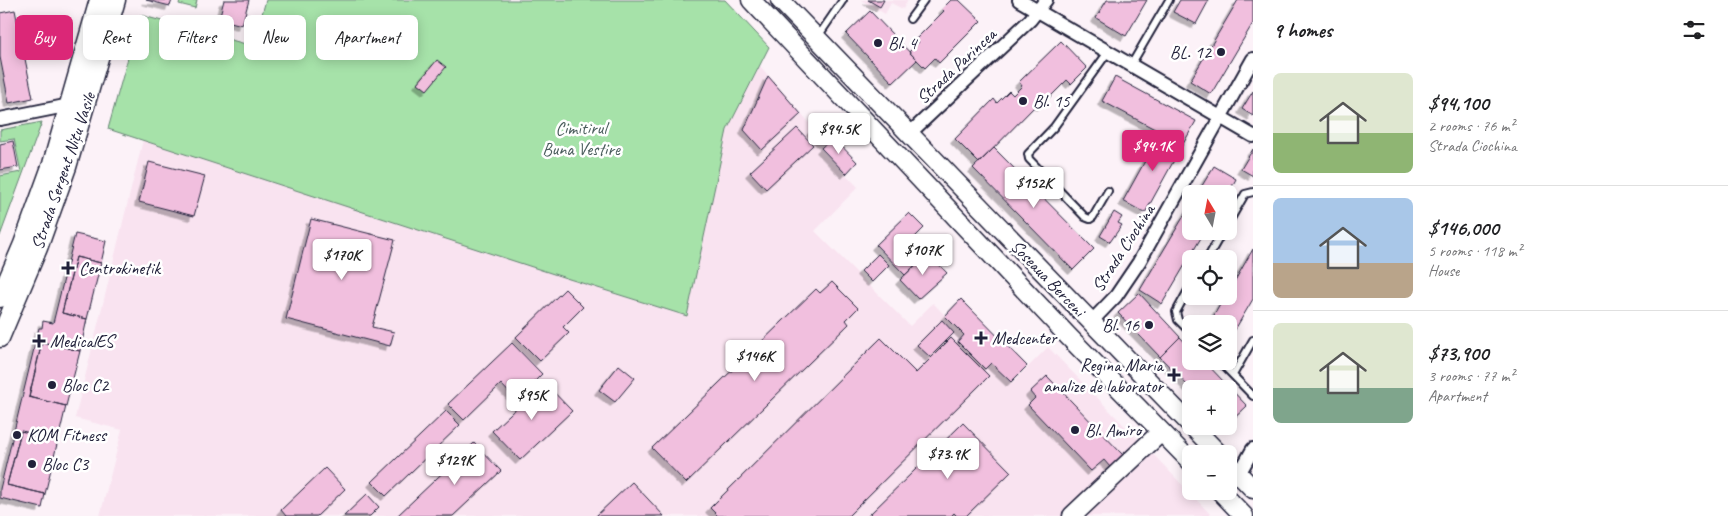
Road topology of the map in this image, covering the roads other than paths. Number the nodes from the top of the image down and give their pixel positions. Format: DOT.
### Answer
graph roads {
  1 [pos="99,0"];
  2 [pos="116,0"];
  3 [pos="752,0"];
  4 [pos="780,0"];
  5 [pos="843,0"];
  6 [pos="924,0"];
  7 [pos="1019,0"];
  8 [pos="1046,0"];
  9 [pos="1169,0"];
  10 [pos="1038,11"];
  11 [pos="910,19"];
  12 [pos="817,38"];
  13 [pos="1108,52"];
  14 [pos="1253,59"];
  15 [pos="1131,65"];
  16 [pos="70,105"];
  17 [pos="1221,117"];
  18 [pos="0,119"];
  19 [pos="909,134"];
  20 [pos="1253,136"];
  21 [pos="1108,191"];
  22 [pos="1253,192"];
  23 [pos="1238,206"];
  24 [pos="1001,230"];
  25 [pos="984,246"];
  26 [pos="0,298"];
  27 [pos="1182,301"];
  28 [pos="1091,322"];
  29 [pos="1182,324"];
  30 [pos="0,338"];
  31 [pos="1253,340"];
  32 [pos="1228,370"];
  33 [pos="1233,375"];
  34 [pos="1253,396"];
  35 [pos="1182,416"];
  36 [pos="1161,432"];
  37 [pos="1201,435"];
  38 [pos="1210,445"];
  39 [pos="1253,449"];
  40 [pos="1182,453"];
  41 [pos="1237,466"];
  42 [pos="1237,472"];
  43 [pos="1253,489"];
  44 [pos="1229,500"];
  45 [pos="1072,516"];
  46 [pos="1244,516"];
  1 -- 16 [label="main road, Strada Sergent Nițu Vasile"];
  2 -- 30 [label="main road, Strada Sergent Nițu Vasile"];
  3 -- 25 [label="main road, Șoseaua Berceni"];
  4 -- 12 [label="main road, Șoseaua Berceni"];
  5 -- 12 [label="lane"];
  6 -- 11 [label="lane"];
  7 -- 10 [label="street"];
  8 -- 10 [label="street, Strada Parincea"];
  9 -- 15 [label="lane"];
  10 -- 13 [label="street"];
  10 -- 19 [label="street, Strada Parincea"];
  12 -- 19 [label="main road, Șoseaua Berceni"];
  13 -- 15 [label="street"];
  13 -- 21 [label="lane"];
  14 -- 17 [label="street, Strada Ciochina"];
  15 -- 17 [label="street"];
  16 -- 18 [label="street"];
  16 -- 26 [label="main road, Strada Sergent Nițu Vasile"];
  17 -- 20 [label="street"];
  17 -- 28 [label="street, Strada Ciochina"];
  19 -- 24 [label="main road, Șoseaua Berceni"];
  22 -- 23 [label="lane"];
  24 -- 25 [label="main road"];
  24 -- 28 [label="main road, Șoseaua Berceni"];
  25 -- 36 [label="main road, Șoseaua Berceni"];
  27 -- 29 [label="lane"];
  28 -- 35 [label="main road, Șoseaua Berceni"];
  31 -- 33 [label="lane"];
  32 -- 33 [label="lane"];
  33 -- 34 [label="lane"];
  36 -- 40 [label="main road, Șoseaua Berceni"];
  36 -- 45 [label="main road"];
  37 -- 38 [label="main road, Șoseaua Berceni"];
  39 -- 41 [label="street"];
  42 -- 43 [label="main road"];
  44 -- 46 [label="main road"];
}
